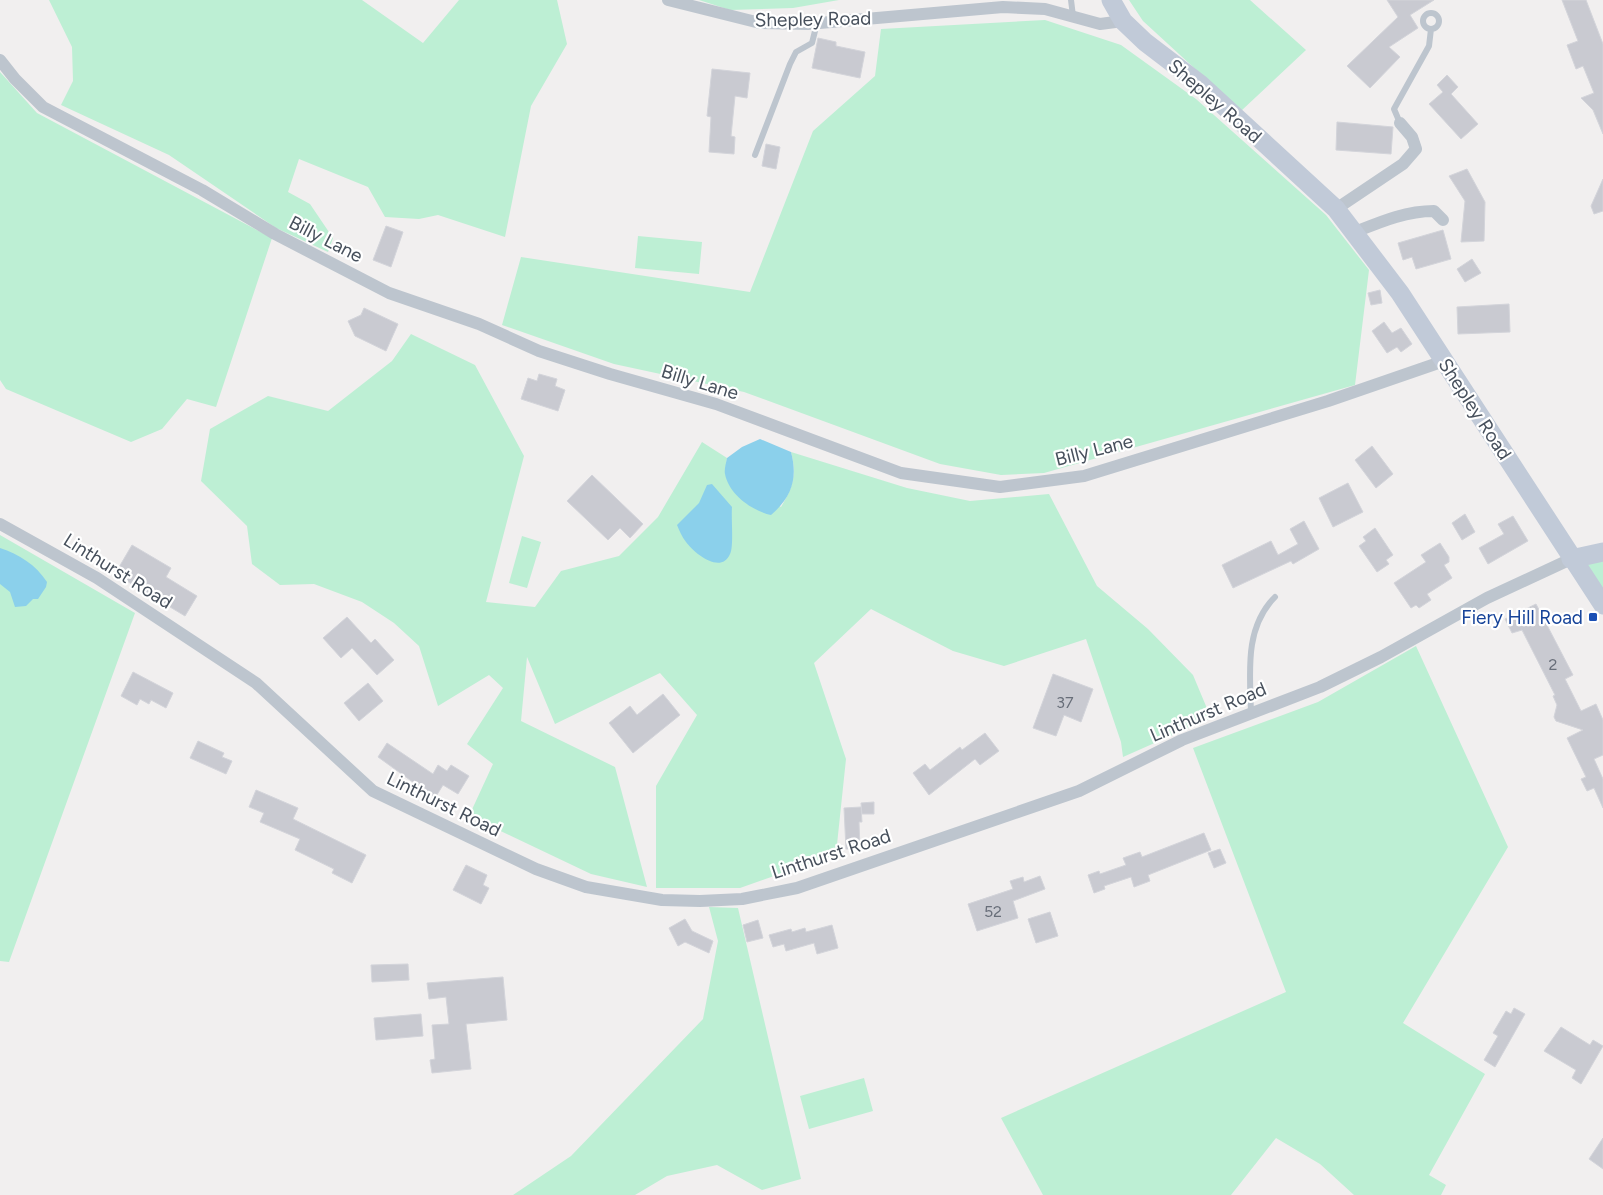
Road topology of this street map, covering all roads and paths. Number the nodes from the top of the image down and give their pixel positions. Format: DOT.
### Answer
graph roads {
  1 [pos="668,0"];
  2 [pos="1071,0"];
  3 [pos="1111,0"];
  4 [pos="1072,16"];
  5 [pos="1123,21"];
  6 [pos="816,23"];
  7 [pos="1431,29"];
  8 [pos="0,60"];
  9 [pos="1400,122"];
  10 [pos="755,155"];
  11 [pos="1336,209"];
  12 [pos="1443,220"];
  13 [pos="1355,232"];
  14 [pos="1444,361"];
  15 [pos="0,524"];
  16 [pos="1603,552"];
  17 [pos="1571,559"];
  18 [pos="1275,597"];
  19 [pos="1603,605"];
  20 [pos="1251,713"];
  1 -- 6 [label="street, Shepley Road"];
  2 -- 4 [label="lane"];
  3 -- 5 [label="street"];
  4 -- 5 [label="street, Shepley Road"];
  4 -- 6 [label="street, Shepley Road"];
  5 -- 11 [label="street, Shepley Road"];
  6 -- 10 [label="lane"];
  7 -- 9 [label="lane"];
  8 -- 14 [label="street, Billy Lane"];
  9 -- 11 [label="street"];
  11 -- 13 [label="street, Shepley Road"];
  12 -- 13 [label="street"];
  13 -- 14 [label="street, Shepley Road"];
  14 -- 17 [label="street, Shepley Road"];
  15 -- 20 [label="street, Linthurst Road"];
  16 -- 17 [label="street"];
  17 -- 19 [label="street"];
  17 -- 20 [label="street, Linthurst Road"];
  18 -- 20 [label="lane"];
}
